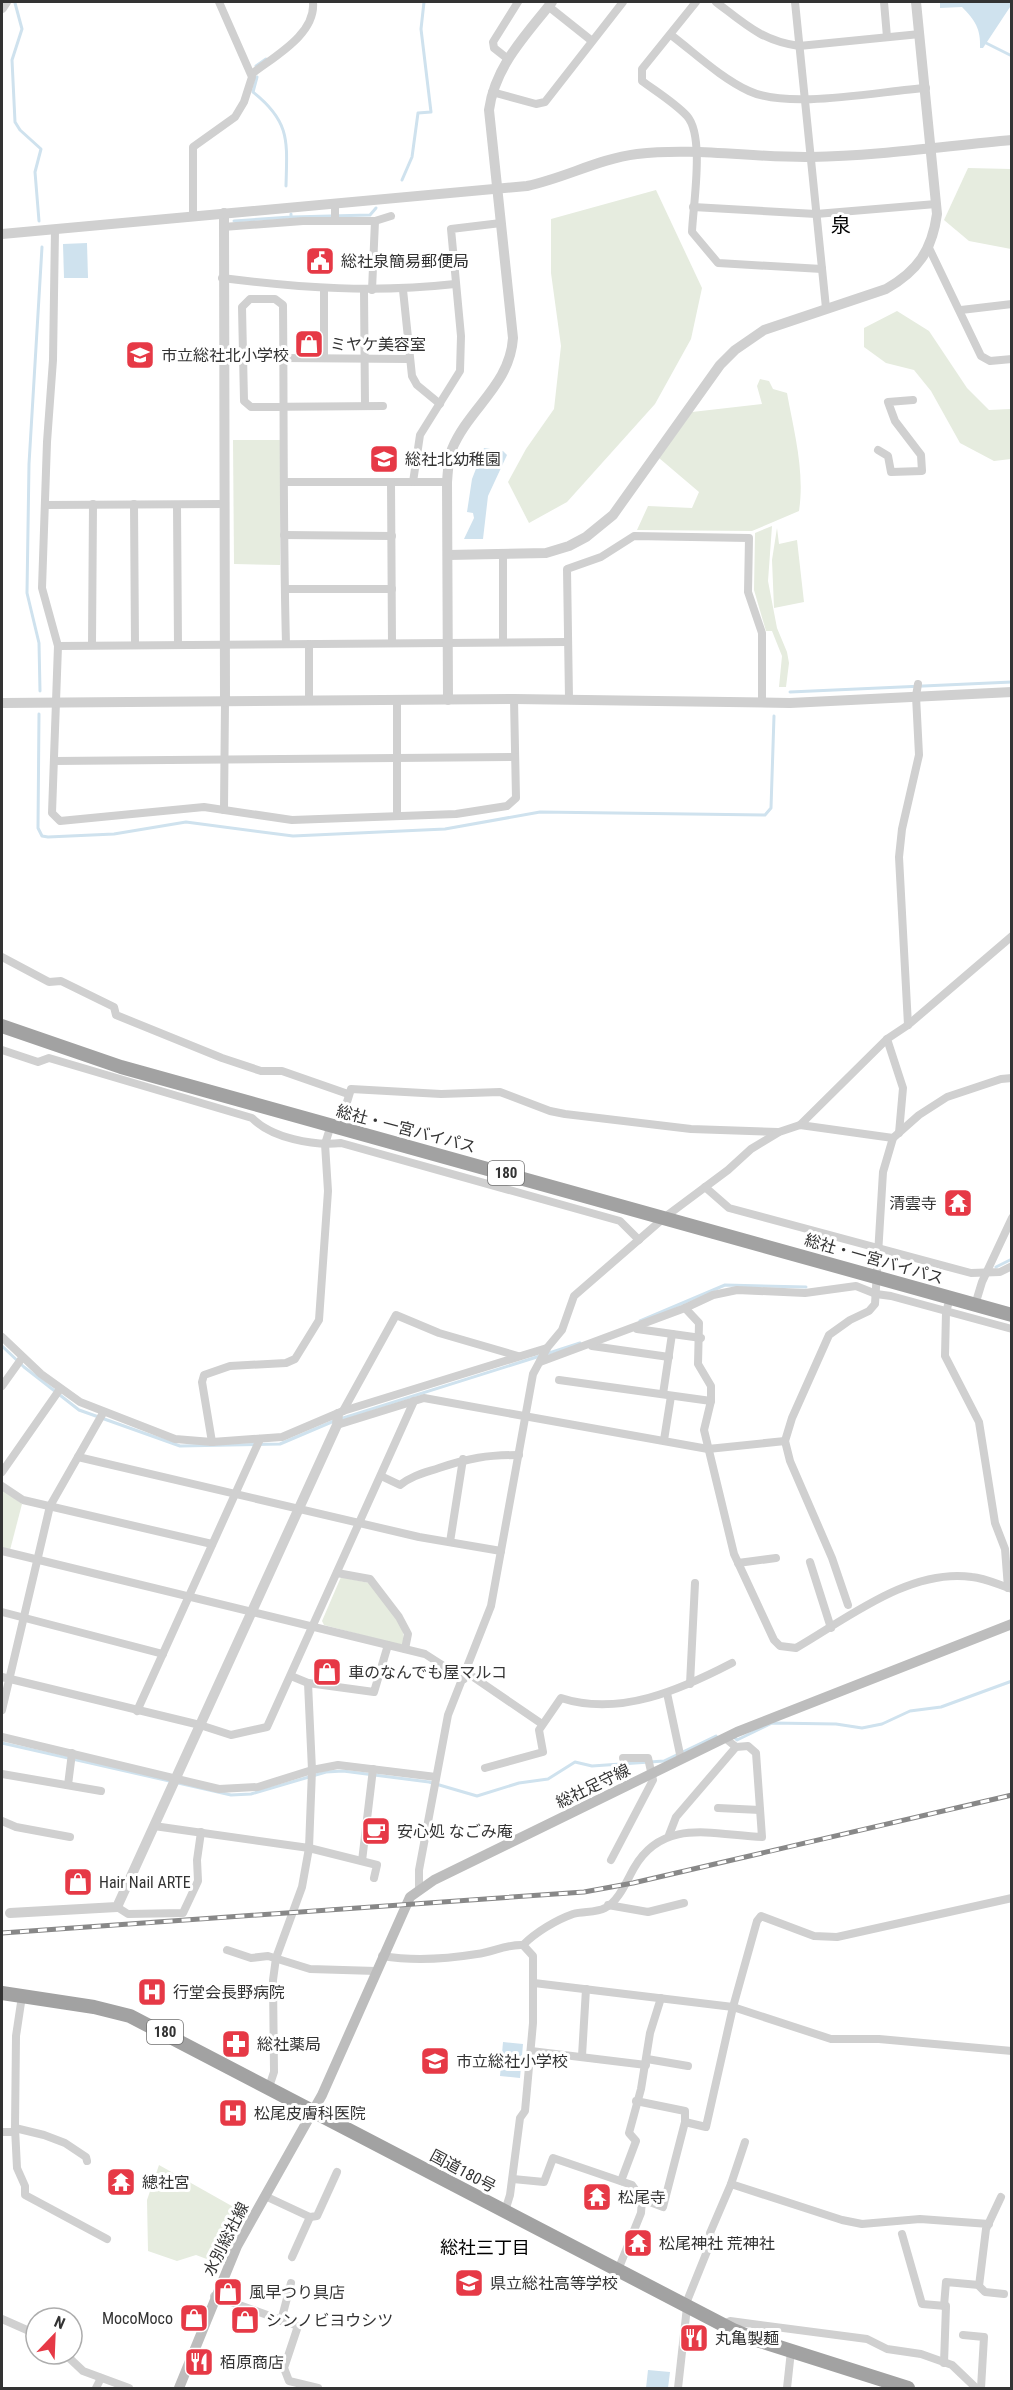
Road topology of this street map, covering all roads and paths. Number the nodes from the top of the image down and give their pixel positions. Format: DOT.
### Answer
graph roads {
  1 [pos="6,2"];
  2 [pos="219,2"];
  3 [pos="313,2"];
  4 [pos="518,2"];
  5 [pos="623,2"];
  6 [pos="696,2"];
  7 [pos="716,2"];
  8 [pos="795,2"];
  9 [pos="884,2"];
  10 [pos="916,2"];
  11 [pos="550,4"];
  12 [pos="2,8"];
  13 [pos="920,34"];
  14 [pos="671,35"];
  15 [pos="887,37"];
  16 [pos="592,41"];
  17 [pos="799,46"];
  18 [pos="508,59"];
  19 [pos="253,73"];
  20 [pos="926,88"];
  21 [pos="492,92"];
  22 [pos="805,99"];
  23 [pos="1011,140"];
  24 [pos="931,147"];
  25 [pos="697,152"];
  26 [pos="811,157"];
  27 [pos="499,189"];
  28 [pos="936,204"];
  29 [pos="693,207"];
  30 [pos="224,213"];
  31 [pos="816,213"];
  32 [pos="335,214"];
  33 [pos="193,216"];
  34 [pos="391,216"];
  35 [pos="375,221"];
  36 [pos="501,223"];
  37 [pos="224,227"];
  38 [pos="55,230"];
  39 [pos="2,234"];
  40 [pos="930,248"];
  41 [pos="822,268"];
  42 [pos="222,278"];
  43 [pos="456,284"];
  44 [pos="324,290"];
  45 [pos="368,290"];
  46 [pos="402,290"];
  47 [pos="1011,304"];
  48 [pos="826,308"];
  49 [pos="961,310"];
  50 [pos="283,358"];
  51 [pos="324,358"];
  52 [pos="365,358"];
  53 [pos="409,359"];
  54 [pos="1011,359"];
  55 [pos="913,400"];
  56 [pos="440,404"];
  57 [pos="284,406"];
  58 [pos="365,406"];
  59 [pos="382,406"];
  60 [pos="878,450"];
  61 [pos="284,482"];
  62 [pos="391,482"];
  63 [pos="413,482"];
  64 [pos="447,482"];
  65 [pos="93,504"];
  66 [pos="134,504"];
  67 [pos="224,504"];
  68 [pos="45,505"];
  69 [pos="177,505"];
  70 [pos="284,535"];
  71 [pos="392,536"];
  72 [pos="448,555"];
  73 [pos="503,555"];
  74 [pos="392,589"];
  75 [pos="285,590"];
  76 [pos="503,642"];
  77 [pos="567,642"];
  78 [pos="392,643"];
  79 [pos="448,643"];
  80 [pos="225,644"];
  81 [pos="286,644"];
  82 [pos="309,644"];
  83 [pos="92,645"];
  84 [pos="135,645"];
  85 [pos="178,645"];
  86 [pos="58,646"];
  87 [pos="917,690"];
  88 [pos="1011,692"];
  89 [pos="514,699"];
  90 [pos="569,699"];
  91 [pos="397,700"];
  92 [pos="448,700"];
  93 [pos="309,701"];
  94 [pos="225,702"];
  95 [pos="762,702"];
  96 [pos="2,703"];
  97 [pos="55,703"];
  98 [pos="397,757"];
  99 [pos="514,757"];
  100 [pos="226,759"];
  101 [pos="54,761"];
  102 [pos="224,810"];
  103 [pos="397,816"];
  104 [pos="1011,936"];
  105 [pos="2,957"];
  106 [pos="908,1025"];
  107 [pos="2,1026"];
  108 [pos="887,1039"];
  109 [pos="2,1050"];
  110 [pos="1011,1078"];
  111 [pos="348,1094"];
  112 [pos="800,1125"];
  113 [pos="335,1126"];
  114 [pos="779,1132"];
  115 [pos="896,1135"];
  116 [pos="326,1144"];
  117 [pos="705,1187"];
  118 [pos="665,1217"];
  119 [pos="1011,1218"];
  120 [pos="639,1240"];
  121 [pos="878,1246"];
  122 [pos="1011,1266"];
  123 [pos="986,1273"];
  124 [pos="877,1276"];
  125 [pos="876,1294"];
  126 [pos="950,1298"];
  127 [pos="975,1305"];
  128 [pos="685,1308"];
  129 [pos="946,1312"];
  130 [pos="1011,1315"];
  131 [pos="634,1328"];
  132 [pos="1011,1329"];
  133 [pos="672,1334"];
  134 [pos="2,1337"];
  135 [pos="701,1338"];
  136 [pos="591,1345"];
  137 [pos="543,1355"];
  138 [pos="518,1356"];
  139 [pos="669,1357"];
  140 [pos="20,1361"];
  141 [pos="559,1380"];
  142 [pos="2,1386"];
  143 [pos="58,1392"];
  144 [pos="667,1395"];
  145 [pos="414,1401"];
  146 [pos="711,1401"];
  147 [pos="526,1416"];
  148 [pos="101,1418"];
  149 [pos="338,1418"];
  150 [pos="664,1440"];
  151 [pos="785,1441"];
  152 [pos="212,1442"];
  153 [pos="258,1443"];
  154 [pos="708,1449"];
  155 [pos="519,1455"];
  156 [pos="78,1457"];
  157 [pos="463,1459"];
  158 [pos="2,1472"];
  159 [pos="381,1476"];
  160 [pos="2,1486"];
  161 [pos="236,1493"];
  162 [pos="50,1506"];
  163 [pos="298,1508"];
  164 [pos="361,1523"];
  165 [pos="450,1542"];
  166 [pos="212,1544"];
  167 [pos="1008,1548"];
  168 [pos="2,1551"];
  169 [pos="501,1551"];
  170 [pos="776,1558"];
  171 [pos="37,1559"];
  172 [pos="738,1563"];
  173 [pos="810,1563"];
  174 [pos="337,1572"];
  175 [pos="695,1583"];
  176 [pos="1010,1588"];
  177 [pos="189,1597"];
  178 [pos="848,1605"];
  179 [pos="2,1612"];
  180 [pos="252,1612"];
  181 [pos="23,1620"];
  182 [pos="1011,1624"];
  183 [pos="313,1626"];
  184 [pos="831,1628"];
  185 [pos="388,1645"];
  186 [pos="405,1649"];
  187 [pos="163,1654"];
  188 [pos="732,1664"];
  189 [pos="291,1676"];
  190 [pos="465,1676"];
  191 [pos="5,1678"];
  192 [pos="308,1683"];
  193 [pos="690,1684"];
  194 [pos="667,1693"];
  195 [pos="2,1710"];
  196 [pos="137,1711"];
  197 [pos="542,1724"];
  198 [pos="200,1725"];
  199 [pos="2,1737"];
  200 [pos="725,1738"];
  201 [pos="736,1747"];
  202 [pos="72,1753"];
  203 [pos="623,1758"];
  204 [pos="681,1759"];
  205 [pos="484,1768"];
  206 [pos="373,1769"];
  207 [pos="312,1770"];
  208 [pos="2,1774"];
  209 [pos="652,1774"];
  210 [pos="436,1777"];
  211 [pos="174,1782"];
  212 [pos="68,1785"];
  213 [pos="101,1791"];
  214 [pos="718,1808"];
  215 [pos="760,1810"];
  216 [pos="2,1821"];
  217 [pos="154,1826"];
  218 [pos="201,1832"];
  219 [pos="669,1835"];
  220 [pos="70,1836"];
  221 [pos="309,1848"];
  222 [pos="611,1860"];
  223 [pos="362,1861"];
  224 [pos="374,1878"];
  225 [pos="419,1889"];
  226 [pos="1011,1898"];
  227 [pos="684,1903"];
  228 [pos="608,1905"];
  229 [pos="117,1907"];
  230 [pos="4,1913"];
  231 [pos="523,1945"];
  232 [pos="227,1950"];
  233 [pos="382,1956"];
  234 [pos="276,1958"];
  235 [pos="376,1971"];
  236 [pos="534,1983"];
  237 [pos="586,1989"];
  238 [pos="2,1993"];
  239 [pos="22,1996"];
  240 [pos="661,1998"];
  241 [pos="733,2007"];
  242 [pos="531,2051"];
  243 [pos="1011,2051"];
  244 [pos="582,2056"];
  245 [pos="646,2062"];
  246 [pos="688,2066"];
  247 [pos="269,2087"];
  248 [pos="636,2101"];
  249 [pos="314,2111"];
  250 [pos="685,2122"];
  251 [pos="15,2130"];
  252 [pos="2,2132"];
  253 [pos="745,2142"];
  254 [pos="87,2161"];
  255 [pos="337,2172"];
  256 [pos="513,2179"];
  257 [pos="621,2181"];
  258 [pos="731,2184"];
  259 [pos="265,2196"];
  260 [pos="1001,2197"];
  261 [pos="642,2199"];
  262 [pos="505,2211"];
  263 [pos="310,2217"];
  264 [pos="989,2224"];
  265 [pos="902,2234"];
  266 [pos="107,2239"];
  267 [pos="292,2257"];
  268 [pos="618,2270"];
  269 [pos="291,2283"];
  270 [pos="979,2285"];
  271 [pos="1004,2294"];
  272 [pos="214,2296"];
  273 [pos="686,2306"];
  274 [pos="944,2306"];
  275 [pos="2,2319"];
  276 [pos="281,2321"];
  277 [pos="723,2324"];
  278 [pos="24,2329"];
  279 [pos="963,2335"];
  280 [pos="791,2351"];
  281 [pos="944,2363"];
  282 [pos="78,2366"];
  283 [pos="101,2378"];
  284 [pos="96,2388"];
  285 [pos="129,2388"];
  286 [pos="179,2388"];
  287 [pos="318,2388"];
  288 [pos="678,2388"];
  289 [pos="787,2388"];
  290 [pos="908,2388"];
  291 [pos="976,2388"];
  292 [pos="981,2388"];
  1 -- 12 [label="street"];
  2 -- 19 [label="street"];
  3 -- 19 [label="street"];
  4 -- 18 [label="street"];
  5 -- 16 [label="street"];
  6 -- 14 [label="street"];
  7 -- 17 [label="street"];
  8 -- 17 [label="street"];
  9 -- 15 [label="street"];
  10 -- 13 [label="street"];
  11 -- 16 [label="street"];
  11 -- 18 [label="street"];
  13 -- 15 [label="street"];
  13 -- 20 [label="street"];
  14 -- 22 [label="street"];
  14 -- 25 [label="street"];
  15 -- 17 [label="street"];
  16 -- 21 [label="street"];
  17 -- 22 [label="street"];
  18 -- 21 [label="street"];
  19 -- 33 [label="street"];
  20 -- 22 [label="street"];
  20 -- 24 [label="street"];
  21 -- 27 [label="street"];
  22 -- 26 [label="street"];
  23 -- 24 [label="street"];
  24 -- 26 [label="street"];
  24 -- 28 [label="street"];
  25 -- 26 [label="street"];
  25 -- 27 [label="street"];
  25 -- 29 [label="street"];
  26 -- 31 [label="street"];
  27 -- 32 [label="street"];
  27 -- 36 [label="street"];
  28 -- 31 [label="street"];
  28 -- 40 [label="street"];
  29 -- 31 [label="street"];
  29 -- 41 [label="street"];
  30 -- 32 [label="street"];
  30 -- 33 [label="street"];
  30 -- 37 [label="street"];
  31 -- 41 [label="street"];
  32 -- 35 [label="street"];
  32 -- 37 [label="street"];
  33 -- 38 [label="street"];
  34 -- 35 [label="street"];
  35 -- 45 [label="street"];
  36 -- 43 [label="street"];
  36 -- 64 [label="street"];
  37 -- 42 [label="street"];
  38 -- 39 [label="street"];
  38 -- 68 [label="street"];
  40 -- 48 [label="street"];
  40 -- 49 [label="street"];
  41 -- 48 [label="street"];
  42 -- 44 [label="street"];
  42 -- 67 [label="street"];
  43 -- 46 [label="street"];
  43 -- 56 [label="street"];
  44 -- 45 [label="street"];
  44 -- 51 [label="street"];
  45 -- 46 [label="street"];
  45 -- 52 [label="street"];
  46 -- 53 [label="street"];
  47 -- 49 [label="street"];
  48 -- 73 [label="street"];
  49 -- 54 [label="street"];
  50 -- 51 [label="street"];
  50 -- 57 [label="street"];
  50 -- 57 [label="street"];
  51 -- 52 [label="street"];
  52 -- 53 [label="street"];
  52 -- 58 [label="street"];
  53 -- 56 [label="street"];
  55 -- 60 [label="street"];
  56 -- 63 [label="street"];
  57 -- 58 [label="street"];
  57 -- 61 [label="street"];
  58 -- 59 [label="street"];
  61 -- 62 [label="street"];
  61 -- 70 [label="street"];
  62 -- 63 [label="street"];
  62 -- 71 [label="street"];
  63 -- 64 [label="street"];
  64 -- 72 [label="street"];
  65 -- 66 [label="street"];
  65 -- 68 [label="street"];
  65 -- 83 [label="street"];
  66 -- 69 [label="street"];
  66 -- 84 [label="street"];
  67 -- 69 [label="street"];
  67 -- 80 [label="street"];
  68 -- 86 [label="street"];
  69 -- 85 [label="street"];
  70 -- 71 [label="street"];
  70 -- 75 [label="street"];
  71 -- 74 [label="street"];
  72 -- 73 [label="street"];
  72 -- 79 [label="street"];
  73 -- 76 [label="street"];
  74 -- 75 [label="street"];
  74 -- 78 [label="street"];
  75 -- 81 [label="street"];
  76 -- 77 [label="street"];
  76 -- 79 [label="street"];
  77 -- 90 [label="street"];
  77 -- 95 [label="street"];
  78 -- 79 [label="street"];
  78 -- 82 [label="street"];
  79 -- 92 [label="street"];
  80 -- 81 [label="street"];
  80 -- 85 [label="street"];
  80 -- 94 [label="street"];
  81 -- 82 [label="street"];
  82 -- 93 [label="street"];
  83 -- 84 [label="street"];
  83 -- 86 [label="street"];
  84 -- 85 [label="street"];
  86 -- 97 [label="street"];
  87 -- 88 [label="street"];
  87 -- 95 [label="street"];
  87 -- 106 [label="street"];
  89 -- 90 [label="street"];
  89 -- 92 [label="street"];
  89 -- 99 [label="street"];
  90 -- 95 [label="street"];
  91 -- 92 [label="street"];
  91 -- 93 [label="street"];
  91 -- 98 [label="street"];
  93 -- 94 [label="street"];
  94 -- 97 [label="street"];
  94 -- 100 [label="street"];
  96 -- 97 [label="street"];
  97 -- 101 [label="street"];
  98 -- 99 [label="street"];
  98 -- 100 [label="street"];
  98 -- 103 [label="street"];
  99 -- 103 [label="street"];
  100 -- 101 [label="street"];
  100 -- 102 [label="street"];
  101 -- 102 [label="street"];
  102 -- 103 [label="street"];
  104 -- 106 [label="street"];
  105 -- 111 [label="street"];
  106 -- 108 [label="street"];
  107 -- 113 [label="highway, 総社・一宮バイパス / 180"];
  108 -- 112 [label="street"];
  108 -- 115 [label="street"];
  109 -- 116 [label="street"];
  110 -- 115 [label="street"];
  111 -- 113 [label="street"];
  111 -- 114 [label="street"];
  112 -- 114 [label="street"];
  112 -- 115 [label="street"];
  113 -- 116 [label="street"];
  113 -- 118 [label="highway, 総社・一宮バイパス / 180"];
  114 -- 117 [label="street"];
  115 -- 121 [label="street"];
  116 -- 120 [label="street"];
  116 -- 152 [label="street"];
  117 -- 118 [label="street"];
  117 -- 121 [label="street"];
  118 -- 120 [label="street"];
  118 -- 124 [label="highway, 総社・一宮バイパス / 180"];
  119 -- 123 [label="street"];
  120 -- 137 [label="street"];
  121 -- 123 [label="street"];
  121 -- 124 [label="street"];
  122 -- 123 [label="street"];
  123 -- 127 [label="street"];
  124 -- 125 [label="street"];
  124 -- 126 [label="highway, 総社・一宮バイパス / 180"];
  125 -- 128 [label="street"];
  125 -- 129 [label="street"];
  125 -- 151 [label="street"];
  126 -- 127 [label="highway, 総社・一宮バイパス / 180"];
  126 -- 129 [label="street"];
  127 -- 130 [label="highway, 総社・一宮バイパス / 180"];
  128 -- 131 [label="street"];
  128 -- 135 [label="street"];
  129 -- 132 [label="street"];
  129 -- 167 [label="street"];
  131 -- 133 [label="street"];
  131 -- 136 [label="street"];
  133 -- 135 [label="street"];
  133 -- 139 [label="street"];
  134 -- 140 [label="street"];
  135 -- 146 [label="street"];
  136 -- 137 [label="street"];
  136 -- 139 [label="street"];
  137 -- 138 [label="street"];
  137 -- 147 [label="street"];
  138 -- 149 [label="street"];
  138 -- 149 [label="street"];
  139 -- 144 [label="street"];
  140 -- 142 [label="street"];
  140 -- 143 [label="street"];
  141 -- 144 [label="street"];
  143 -- 148 [label="street"];
  143 -- 158 [label="street"];
  144 -- 146 [label="street"];
  144 -- 150 [label="street"];
  145 -- 147 [label="street"];
  145 -- 149 [label="street"];
  145 -- 159 [label="street"];
  146 -- 154 [label="street"];
  147 -- 150 [label="street"];
  147 -- 155 [label="street"];
  148 -- 152 [label="street"];
  148 -- 156 [label="street"];
  149 -- 153 [label="street"];
  149 -- 163 [label="street"];
  150 -- 154 [label="street"];
  151 -- 154 [label="street"];
  151 -- 178 [label="street"];
  152 -- 153 [label="street"];
  153 -- 161 [label="street"];
  154 -- 172 [label="street"];
  155 -- 157 [label="street"];
  155 -- 169 [label="street"];
  156 -- 161 [label="street"];
  156 -- 162 [label="street"];
  157 -- 159 [label="street"];
  157 -- 165 [label="street"];
  159 -- 164 [label="street"];
  160 -- 162 [label="street"];
  161 -- 163 [label="street"];
  161 -- 166 [label="street"];
  162 -- 166 [label="street"];
  162 -- 171 [label="street"];
  163 -- 164 [label="street"];
  163 -- 180 [label="street"];
  164 -- 165 [label="street"];
  164 -- 174 [label="street"];
  165 -- 169 [label="street"];
  166 -- 177 [label="street"];
  167 -- 176 [label="street"];
  168 -- 171 [label="street"];
  169 -- 190 [label="street"];
  170 -- 172 [label="street"];
  171 -- 177 [label="street"];
  171 -- 181 [label="street"];
  172 -- 184 [label="street"];
  173 -- 184 [label="street"];
  174 -- 183 [label="street"];
  174 -- 186 [label="street"];
  175 -- 193 [label="street"];
  176 -- 184 [label="street"];
  177 -- 180 [label="street"];
  177 -- 187 [label="street"];
  179 -- 181 [label="street"];
  180 -- 183 [label="street"];
  180 -- 198 [label="street"];
  181 -- 187 [label="street"];
  181 -- 191 [label="street"];
  182 -- 200 [label="main road, 総社足守線"];
  183 -- 185 [label="street"];
  183 -- 189 [label="street"];
  185 -- 186 [label="street"];
  185 -- 192 [label="street"];
  186 -- 190 [label="street"];
  187 -- 196 [label="street"];
  188 -- 193 [label="street"];
  189 -- 192 [label="street"];
  189 -- 198 [label="street"];
  190 -- 197 [label="street"];
  190 -- 210 [label="street"];
  191 -- 195 [label="street"];
  191 -- 196 [label="street"];
  192 -- 207 [label="street"];
  193 -- 194 [label="street"];
  194 -- 197 [label="street"];
  194 -- 204 [label="street"];
  196 -- 198 [label="street"];
  197 -- 205 [label="street"];
  198 -- 211 [label="street"];
  199 -- 202 [label="street"];
  200 -- 201 [label="street"];
  200 -- 204 [label="main road, 総社足守線"];
  201 -- 215 [label="street"];
  201 -- 219 [label="street"];
  202 -- 211 [label="street"];
  202 -- 212 [label="street"];
  203 -- 209 [label="street"];
  204 -- 209 [label="main road, 総社足守線"];
  206 -- 207 [label="street"];
  206 -- 210 [label="street"];
  206 -- 223 [label="street"];
  207 -- 211 [label="street"];
  207 -- 221 [label="street"];
  208 -- 212 [label="street"];
  209 -- 222 [label="street"];
  209 -- 225 [label="main road, 総社足守線"];
  210 -- 225 [label="street"];
  211 -- 217 [label="street"];
  212 -- 213 [label="street"];
  214 -- 215 [label="street"];
  215 -- 219 [label="street"];
  216 -- 220 [label="street"];
  217 -- 218 [label="street"];
  217 -- 229 [label="street"];
  218 -- 221 [label="street"];
  218 -- 229 [label="street"];
  219 -- 228 [label="street"];
  221 -- 223 [label="street"];
  221 -- 234 [label="street"];
  223 -- 224 [label="street"];
  225 -- 233 [label="main road, 総社足守線"];
  226 -- 241 [label="street"];
  227 -- 228 [label="street"];
  228 -- 231 [label="street"];
  229 -- 230 [label="street"];
  231 -- 233 [label="street"];
  231 -- 236 [label="street"];
  232 -- 234 [label="street"];
  233 -- 235 [label="main road, 総社足守線"];
  234 -- 235 [label="street"];
  234 -- 247 [label="street"];
  235 -- 249 [label="main road, 総社足守線"];
  236 -- 237 [label="street"];
  236 -- 242 [label="street"];
  237 -- 240 [label="street"];
  237 -- 244 [label="street"];
  238 -- 239 [label="highway, 国道180号 / 180"];
  239 -- 247 [label="highway, 国道180号 / 180"];
  239 -- 251 [label="street"];
  240 -- 241 [label="street"];
  240 -- 245 [label="street"];
  241 -- 243 [label="street"];
  241 -- 250 [label="street"];
  242 -- 244 [label="street"];
  242 -- 256 [label="street"];
  244 -- 245 [label="street"];
  245 -- 246 [label="street"];
  245 -- 248 [label="street"];
  247 -- 249 [label="highway, 国道180号 / 180"];
  248 -- 250 [label="street"];
  248 -- 257 [label="street"];
  249 -- 259 [label="main road, 水別総社線"];
  249 -- 262 [label="highway, 国道180号 / 180"];
  250 -- 261 [label="street"];
  251 -- 252 [label="street"];
  251 -- 254 [label="street"];
  251 -- 266 [label="street"];
  253 -- 258 [label="street"];
  255 -- 263 [label="street"];
  256 -- 257 [label="street"];
  256 -- 262 [label="street"];
  257 -- 261 [label="street"];
  258 -- 264 [label="street"];
  258 -- 273 [label="street"];
  259 -- 263 [label="street"];
  259 -- 272 [label="main road, 水別総社線"];
  260 -- 264 [label="street"];
  261 -- 268 [label="street"];
  262 -- 268 [label="highway, 国道180号 / 180"];
  263 -- 267 [label="street"];
  264 -- 270 [label="street"];
  265 -- 274 [label="street"];
  268 -- 273 [label="highway, 国道180号 / 180"];
  269 -- 276 [label="street"];
  270 -- 271 [label="street"];
  270 -- 274 [label="street"];
  272 -- 276 [label="street"];
  272 -- 286 [label="main road, 水別総社線"];
  273 -- 277 [label="highway, 国道180号 / 180"];
  273 -- 288 [label="street"];
  274 -- 281 [label="street"];
  275 -- 278 [label="street"];
  276 -- 287 [label="street"];
  277 -- 280 [label="highway, 国道180号 / 180"];
  277 -- 281 [label="street"];
  279 -- 292 [label="street"];
  280 -- 289 [label="street"];
  280 -- 290 [label="highway, 国道180号 / 180"];
  281 -- 291 [label="street"];
  282 -- 283 [label="street"];
  283 -- 284 [label="street"];
  283 -- 285 [label="street"];
}
